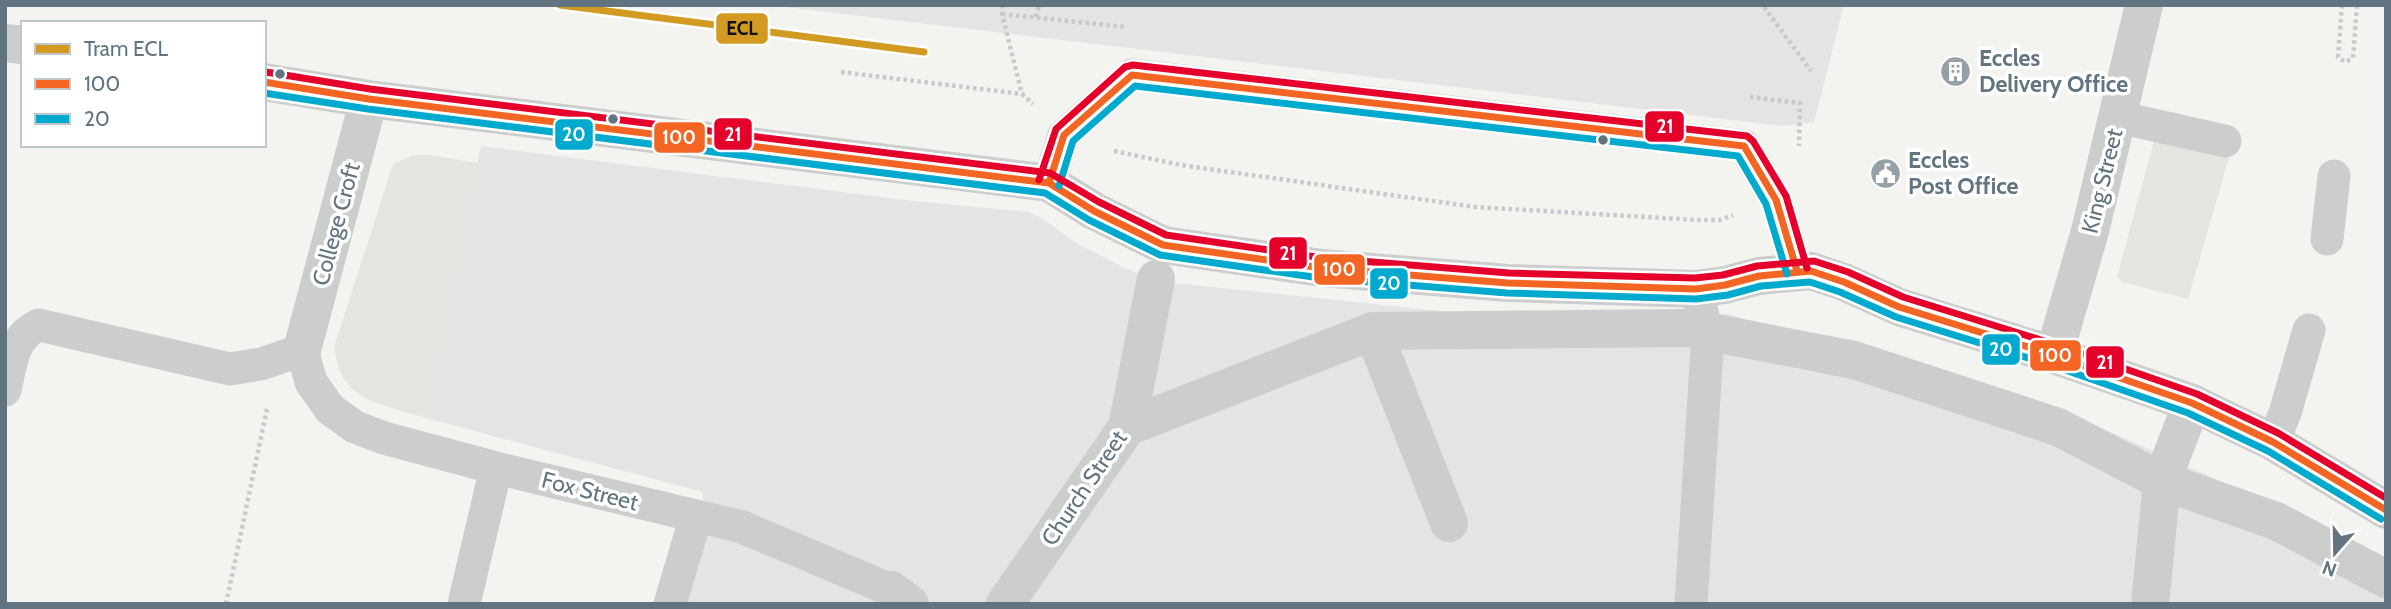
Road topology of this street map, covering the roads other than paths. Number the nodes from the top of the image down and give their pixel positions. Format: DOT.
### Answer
graph roads {
  1 [pos="2144,5"];
  2 [pos="266,82"];
  3 [pos="369,99"];
  4 [pos="2118,117"];
  5 [pos="2225,141"];
  6 [pos="2334,176"];
  7 [pos="1049,183"];
  8 [pos="2327,239"];
  9 [pos="1797,271"];
  10 [pos="1156,279"];
  11 [pos="1696,289"];
  12 [pos="2309,330"];
  13 [pos="1373,331"];
  14 [pos="1707,331"];
  15 [pos="302,349"];
  16 [pos="2054,355"];
  17 [pos="5,390"];
  18 [pos="2192,403"];
  19 [pos="1127,427"];
  20 [pos="2273,442"];
  21 [pos="496,468"];
  22 [pos="2162,481"];
  23 [pos="2382,506"];
  24 [pos="696,516"];
  25 [pos="1449,523"];
  26 [pos="2386,579"];
  27 [pos="901,597"];
  28 [pos="464,604"];
  29 [pos="670,604"];
  30 [pos="1005,604"];
  31 [pos="1691,604"];
  32 [pos="2150,604"];
  1 -- 4 [label="street, King Street"];
  2 -- 3 [label="street"];
  3 -- 7 [label="street"];
  3 -- 15 [label="street, College Croft"];
  4 -- 5 [label="lane"];
  4 -- 16 [label="street, King Street"];
  6 -- 8 [label="lane"];
  7 -- 9 [label="lane"];
  7 -- 11 [label="street"];
  9 -- 11 [label="street"];
  9 -- 16 [label="street"];
  10 -- 19 [label="street, Church Street"];
  11 -- 14 [label="lane"];
  12 -- 20 [label="lane"];
  13 -- 14 [label="street"];
  13 -- 19 [label="street"];
  13 -- 25 [label="street"];
  14 -- 22 [label="street"];
  14 -- 31 [label="lane"];
  15 -- 17 [label="lane"];
  15 -- 21 [label="lane, Fox Street"];
  16 -- 18 [label="street"];
  18 -- 20 [label="street"];
  18 -- 22 [label="street"];
  19 -- 30 [label="street, Church Street"];
  20 -- 23 [label="street"];
  21 -- 24 [label="lane, Fox Street"];
  21 -- 28 [label="lane"];
  22 -- 26 [label="street"];
  22 -- 32 [label="street"];
  24 -- 27 [label="lane, Fox Street"];
  24 -- 29 [label="lane"];
}
